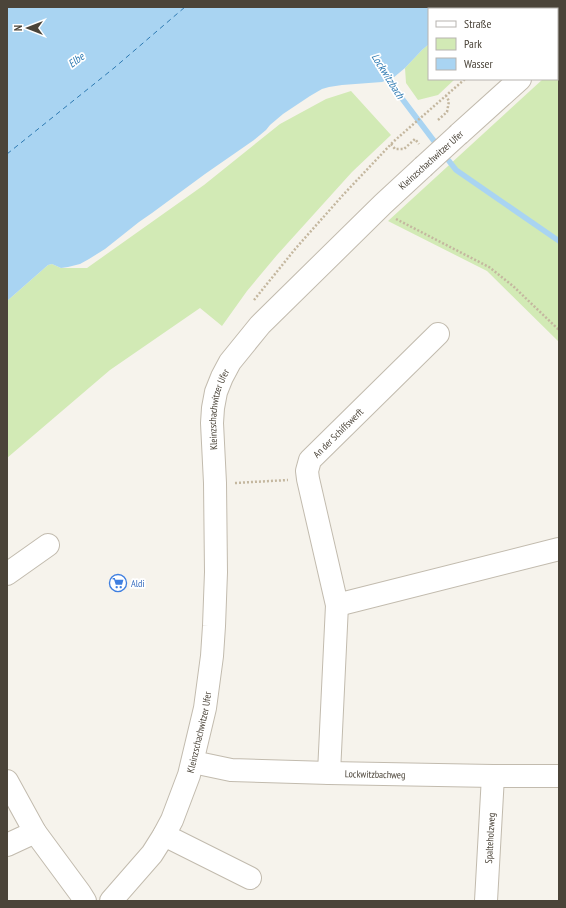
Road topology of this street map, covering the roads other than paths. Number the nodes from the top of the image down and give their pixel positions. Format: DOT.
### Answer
graph roads {
  1 [pos="519,80"];
  2 [pos="438,334"];
  3 [pos="48,545"];
  4 [pos="559,548"];
  5 [pos="7,574"];
  6 [pos="337,605"];
  7 [pos="192,762"];
  8 [pos="330,773"];
  9 [pos="493,776"];
  10 [pos="559,776"];
  11 [pos="7,781"];
  12 [pos="35,832"];
  13 [pos="164,835"];
  14 [pos="7,844"];
  15 [pos="250,878"];
  16 [pos="85,901"];
  17 [pos="111,901"];
  18 [pos="486,901"];
  1 -- 7 [label="street, Kleinzschachwitzer Ufer, bridge"];
  2 -- 6 [label="street, An der Schiffswerft"];
  3 -- 5 [label="street"];
  4 -- 6 [label="street"];
  6 -- 8 [label="street, An der Schiffswerft"];
  7 -- 8 [label="street, Lockwitzbachweg"];
  7 -- 13 [label="street, Kleinzschachwitzer Ufer"];
  8 -- 9 [label="street, Lockwitzbachweg"];
  9 -- 10 [label="street, Lockwitzbachweg"];
  9 -- 18 [label="street, Spalteholzweg"];
  11 -- 12 [label="street"];
  12 -- 14 [label="street"];
  12 -- 16 [label="street"];
  13 -- 15 [label="street"];
  13 -- 17 [label="street, Kleinzschachwitzer Ufer"];
}
